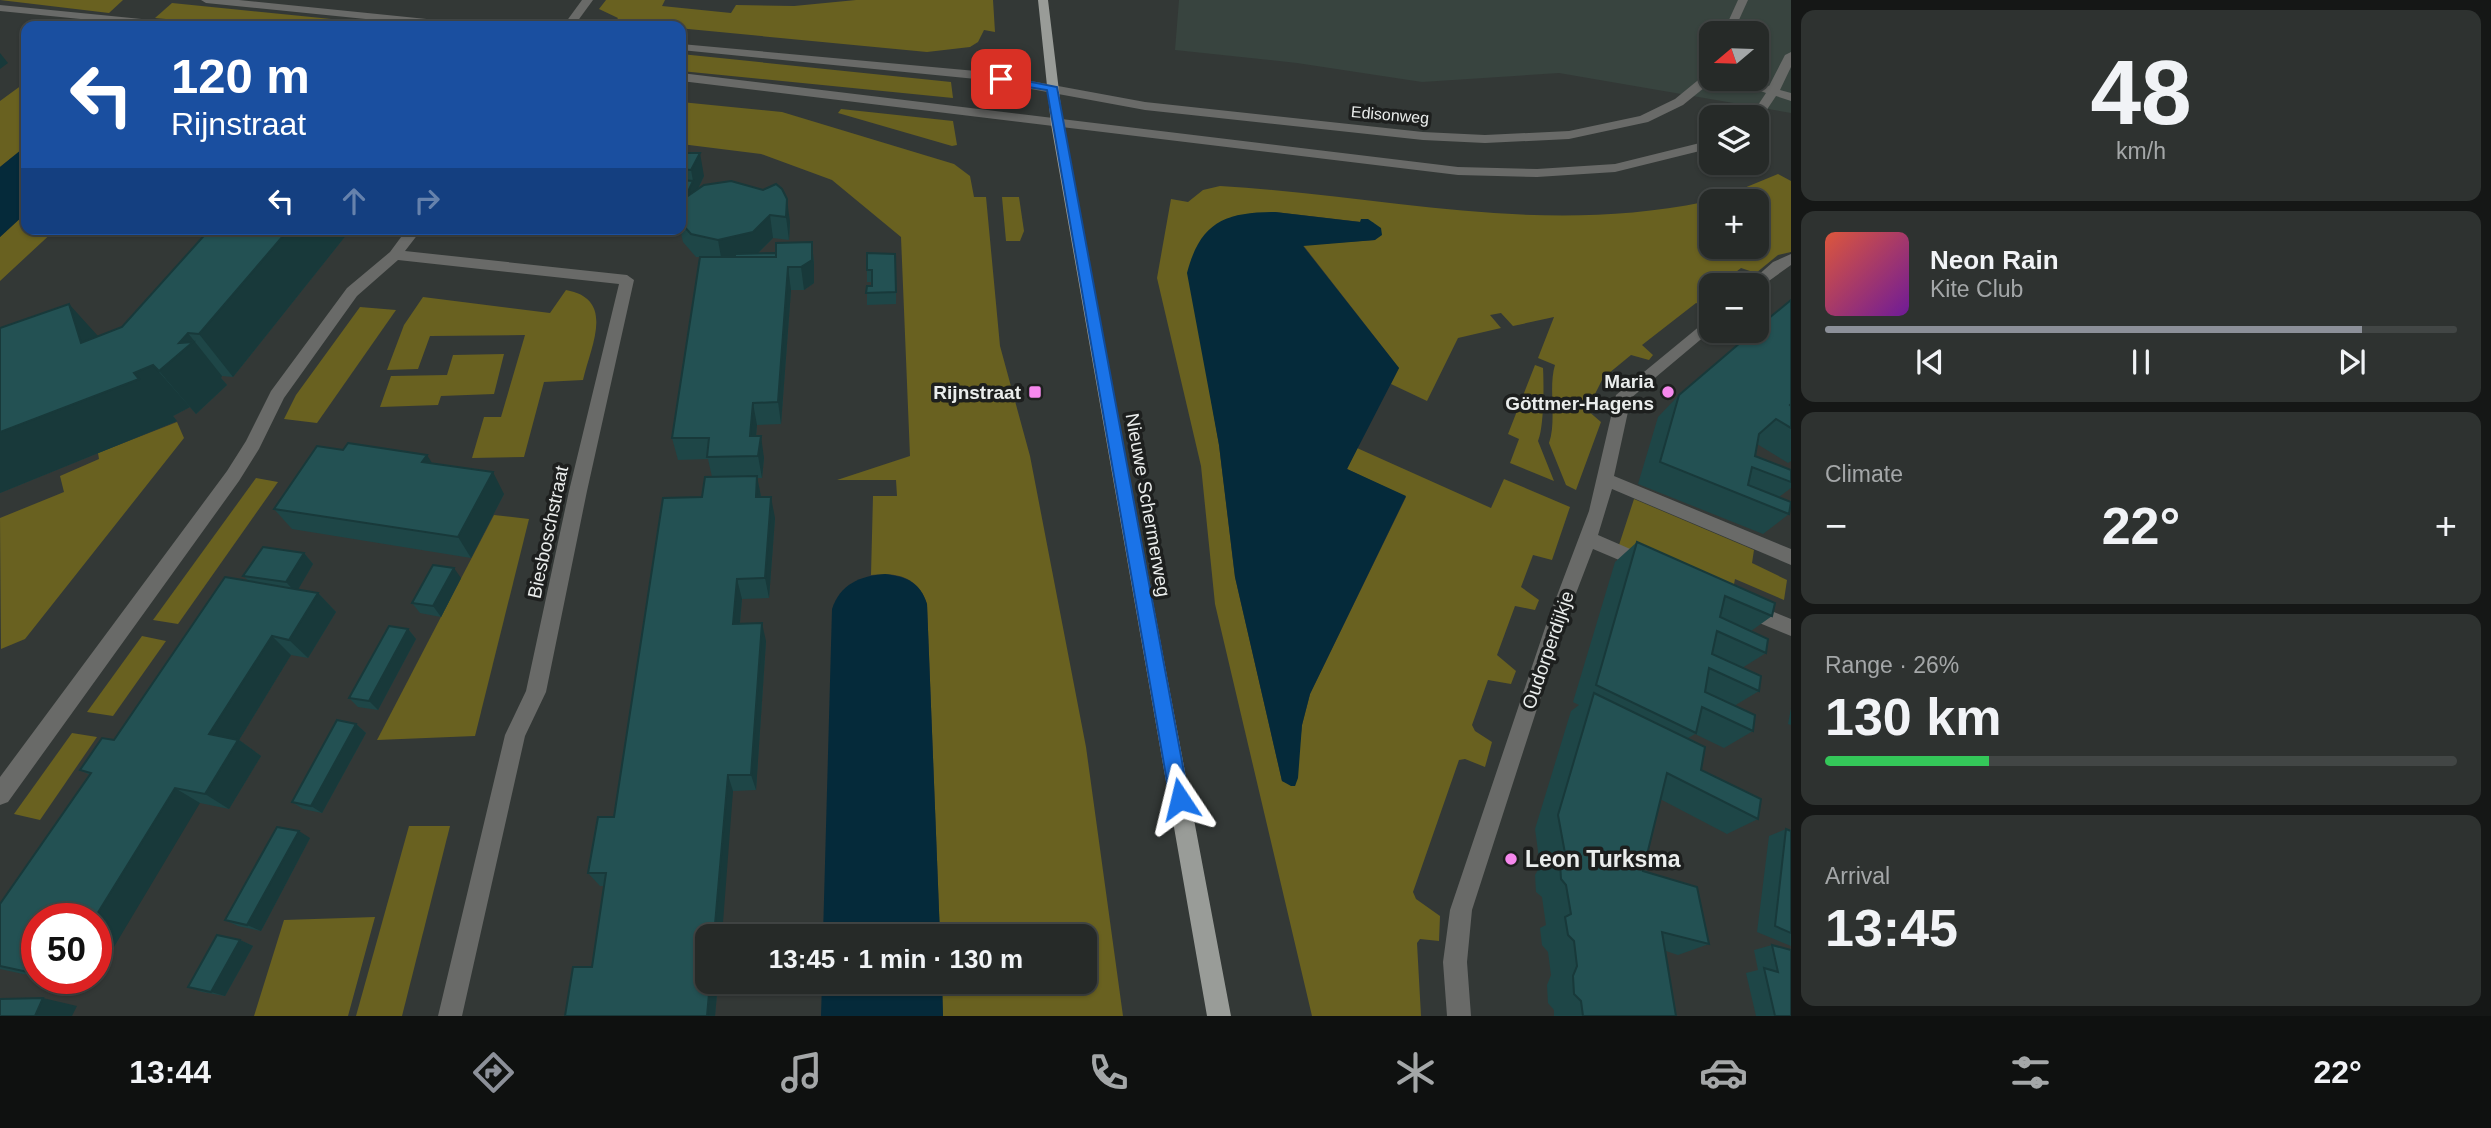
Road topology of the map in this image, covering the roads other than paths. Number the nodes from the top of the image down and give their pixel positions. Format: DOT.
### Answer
graph roads {
  1 [pos="205,0"];
  2 [pos="588,0"];
  3 [pos="1043,0"];
  4 [pos="1743,0"];
  5 [pos="0,8"];
  6 [pos="131,21"];
  7 [pos="416,21"];
  8 [pos="572,21"];
  9 [pos="1733,21"];
  10 [pos="686,47"];
  11 [pos="1791,55"];
  12 [pos="686,77"];
  13 [pos="1699,86"];
  14 [pos="1052,87"];
  15 [pos="1769,90"];
  16 [pos="1773,91"];
  17 [pos="1791,97"];
  18 [pos="1764,105"];
  19 [pos="1057,124"];
  20 [pos="1699,147"];
  21 [pos="410,235"];
  22 [pos="395,255"];
  23 [pos="1791,259"];
  24 [pos="1768,273"];
  25 [pos="1699,332"];
  26 [pos="1607,480"];
  27 [pos="1587,538"];
  28 [pos="1791,557"];
  29 [pos="1664,572"];
  30 [pos="1727,600"];
  31 [pos="1791,628"];
  32 [pos="0,795"];
  33 [pos="450,1016"];
  34 [pos="1219,1016"];
  35 [pos="1459,1016"];
  1 -- 7 [label="street"];
  2 -- 8 [label="street"];
  3 -- 14 [label="main road, Nieuwe Schermerweg"];
  4 -- 9 [label="street"];
  5 -- 6 [label="street"];
  10 -- 14 [label="street"];
  11 -- 16 [label="street"];
  12 -- 19 [label="street"];
  13 -- 14 [label="street, Edisonweg"];
  14 -- 19 [label="main road, Nieuwe Schermerweg"];
  15 -- 16 [label="street"];
  16 -- 17 [label="street"];
  16 -- 18 [label="street"];
  19 -- 20 [label="street"];
  19 -- 34 [label="main road, Nieuwe Schermerweg"];
  21 -- 22 [label="street"];
  22 -- 32 [label="street"];
  22 -- 33 [label="street, Biesboschstraat"];
  23 -- 24 [label="street"];
  25 -- 26 [label="street, Oudorperdijkje"];
  26 -- 27 [label="street, Oudorperdijkje"];
  26 -- 28 [label="street"];
  27 -- 29 [label="street"];
  27 -- 35 [label="street, Oudorperdijkje"];
  30 -- 31 [label="street"];
}
